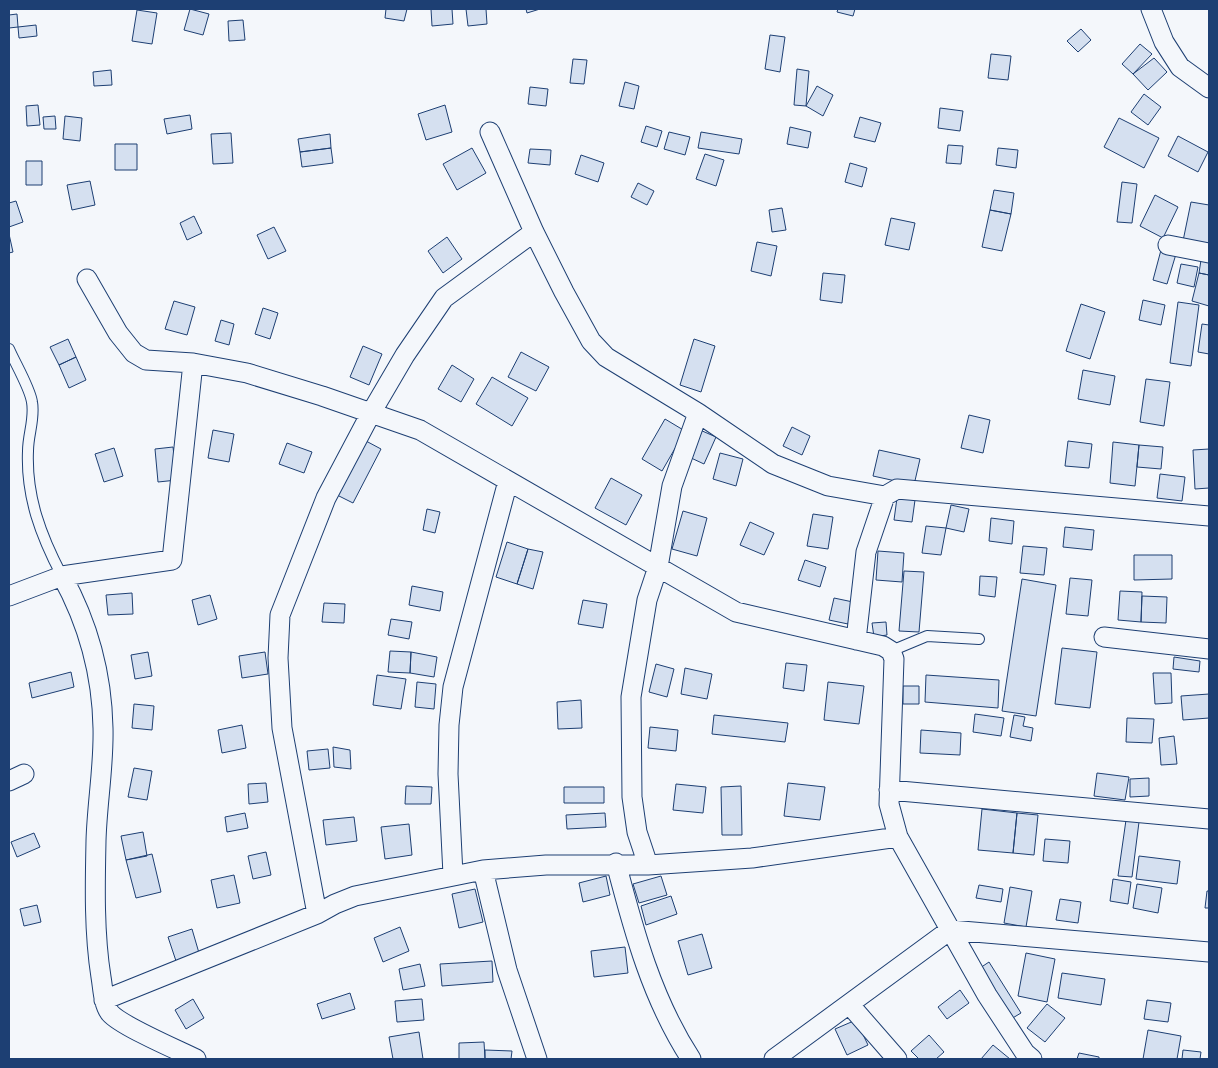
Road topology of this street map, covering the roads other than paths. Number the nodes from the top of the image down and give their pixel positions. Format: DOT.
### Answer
graph roads {
  1 [pos="1151,9"];
  2 [pos="1209,88"];
  3 [pos="490,132"];
  4 [pos="534,232"];
  5 [pos="1168,244"];
  6 [pos="1209,252"];
  7 [pos="87,279"];
  8 [pos="9,349"];
  9 [pos="193,363"];
  10 [pos="371,413"];
  11 [pos="698,413"];
  12 [pos="508,480"];
  13 [pos="885,496"];
  14 [pos="1209,516"];
  15 [pos="658,567"];
  16 [pos="62,576"];
  17 [pos="9,596"];
  18 [pos="1104,637"];
  19 [pos="979,639"];
  20 [pos="856,640"];
  21 [pos="1209,649"];
  22 [pos="891,651"];
  23 [pos="889,790"];
  24 [pos="1209,818"];
  25 [pos="898,837"];
  26 [pos="616,863"];
  27 [pos="648,865"];
  28 [pos="483,870"];
  29 [pos="453,875"];
  30 [pos="317,914"];
  31 [pos="950,930"];
  32 [pos="1209,952"];
  33 [pos="104,1000"];
  34 [pos="849,1004"];
  35 [pos="1026,1057"];
  36 [pos="196,1059"];
  37 [pos="537,1059"];
  38 [pos="691,1059"];
  39 [pos="774,1059"];
  40 [pos="897,1059"];
  1 -- 2 [label="street"];
  3 -- 4 [label="street"];
  4 -- 10 [label="street"];
  4 -- 11 [label="street"];
  5 -- 6 [label="street"];
  7 -- 9 [label="street"];
  8 -- 16 [label="lane"];
  9 -- 10 [label="street"];
  9 -- 16 [label="street"];
  10 -- 12 [label="street"];
  10 -- 30 [label="street"];
  11 -- 13 [label="street"];
  11 -- 15 [label="street"];
  12 -- 15 [label="street"];
  12 -- 29 [label="street"];
  13 -- 14 [label="street"];
  13 -- 20 [label="street"];
  15 -- 20 [label="street"];
  15 -- 27 [label="street"];
  16 -- 17 [label="street"];
  16 -- 33 [label="street"];
  18 -- 21 [label="street"];
  19 -- 22 [label="lane"];
  20 -- 22 [label="street"];
  22 -- 23 [label="street"];
  23 -- 24 [label="street"];
  23 -- 25 [label="street"];
  25 -- 27 [label="street"];
  25 -- 31 [label="street"];
  26 -- 27 [label="street"];
  26 -- 28 [label="street"];
  26 -- 38 [label="street"];
  28 -- 29 [label="street"];
  28 -- 37 [label="street"];
  29 -- 30 [label="street"];
  30 -- 33 [label="street"];
  31 -- 32 [label="street"];
  31 -- 34 [label="street"];
  31 -- 35 [label="street"];
  33 -- 36 [label="street"];
  34 -- 39 [label="street"];
  34 -- 40 [label="street"];
}
